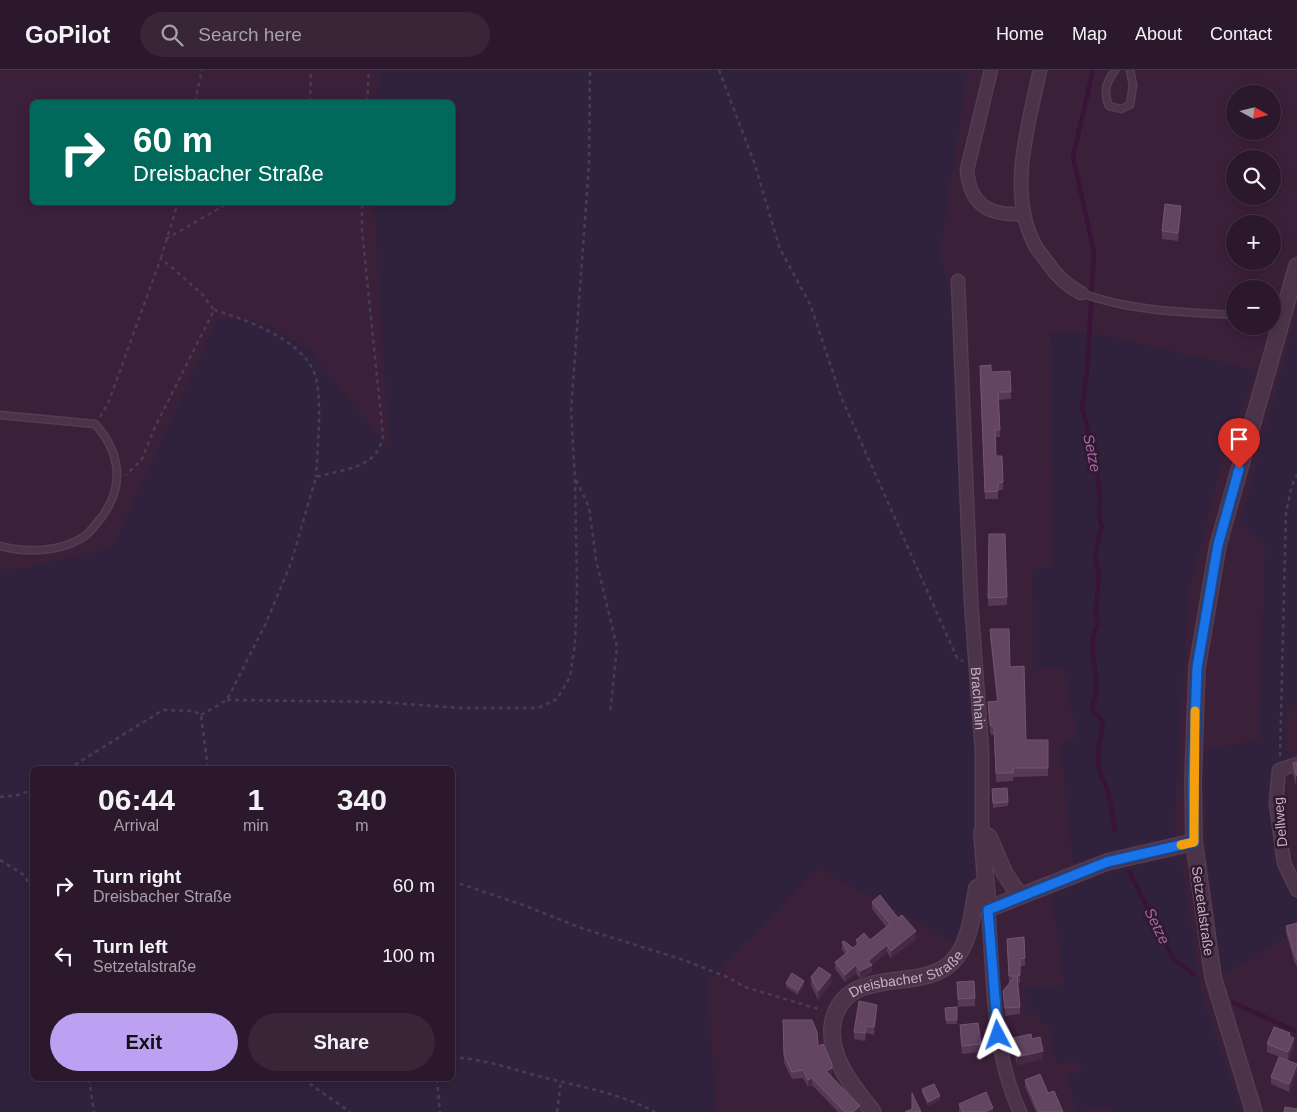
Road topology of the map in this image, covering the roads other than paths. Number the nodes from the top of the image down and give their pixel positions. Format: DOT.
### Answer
graph roads {
  1 [pos="991,70"];
  2 [pos="1040,70"];
  3 [pos="1115,70"];
  4 [pos="1130,70"];
  5 [pos="1024,214"];
  6 [pos="1297,266"];
  7 [pos="958,281"];
  8 [pos="1080,293"];
  9 [pos="1281,307"];
  10 [pos="1226,315"];
  11 [pos="1272,335"];
  12 [pos="0,415"];
  13 [pos="0,546"];
  14 [pos="1297,764"];
  15 [pos="982,833"];
  16 [pos="1194,842"];
  17 [pos="986,884"];
  18 [pos="1297,890"];
  19 [pos="1019,895"];
  20 [pos="988,910"];
  21 [pos="872,1112"];
  22 [pos="1020,1112"];
  23 [pos="1254,1112"];
  1 -- 5 [label="street"];
  2 -- 5 [label="street"];
  3 -- 4 [label="lane"];
  5 -- 8 [label="street"];
  6 -- 9 [label="street, Setzetalstraße"];
  7 -- 15 [label="street, Brachhain"];
  8 -- 10 [label="lane"];
  11 -- 16 [label="street, Setzetalstraße"];
  12 -- 13 [label="lane"];
  14 -- 18 [label="street, Dellweg"];
  15 -- 17 [label="street, Brachhain"];
  15 -- 19 [label="street"];
  16 -- 19 [label="street"];
  16 -- 23 [label="street, Setzetalstraße"];
  17 -- 20 [label="street, Brachhain"];
  17 -- 21 [label="street, Dreisbacher Straße"];
  19 -- 20 [label="street"];
  20 -- 22 [label="street, Brachhain"];
}
